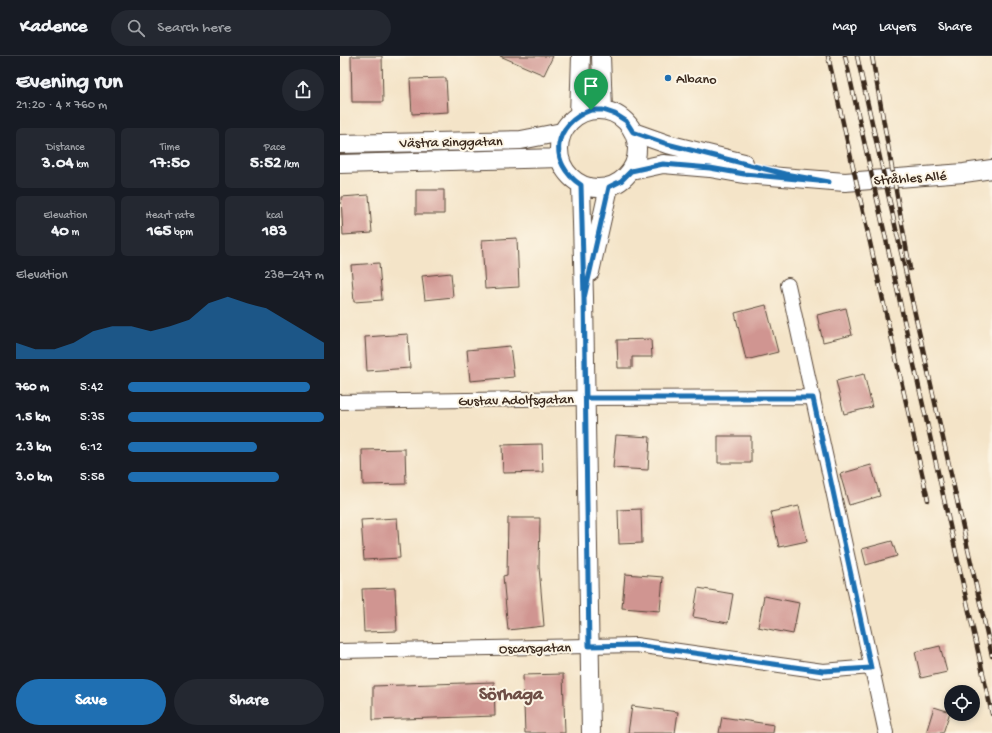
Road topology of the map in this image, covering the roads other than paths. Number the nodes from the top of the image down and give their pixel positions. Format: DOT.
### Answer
graph roads {
  1 [pos="581,56"];
  2 [pos="601,56"];
  3 [pos="603,110"];
  4 [pos="579,115"];
  5 [pos="562,132"];
  6 [pos="633,132"];
  7 [pos="340,144"];
  8 [pos="560,158"];
  9 [pos="340,164"];
  10 [pos="992,169"];
  11 [pos="631,171"];
  12 [pos="829,182"];
  13 [pos="581,185"];
  14 [pos="609,187"];
  15 [pos="788,285"];
  16 [pos="584,298"];
  17 [pos="586,398"];
  18 [pos="813,398"];
  19 [pos="340,402"];
  20 [pos="589,646"];
  21 [pos="340,651"];
  22 [pos="871,668"];
  23 [pos="591,733"];
  24 [pos="886,733"];
  1 -- 4 [label="street"];
  2 -- 3 [label="street"];
  3 -- 4 [label="street"];
  3 -- 6 [label="street"];
  4 -- 5 [label="street"];
  5 -- 7 [label="street, Västra Ringgatan"];
  5 -- 8 [label="street"];
  6 -- 11 [label="street"];
  6 -- 12 [label="street, Stråhles Allé"];
  8 -- 9 [label="street, Västra Ringgatan"];
  8 -- 13 [label="street"];
  10 -- 12 [label="street, Stråhles Allé"];
  11 -- 12 [label="street, Stråhles Allé"];
  11 -- 14 [label="street"];
  13 -- 14 [label="street"];
  13 -- 16 [label="street"];
  14 -- 16 [label="street"];
  15 -- 18 [label="street"];
  16 -- 17 [label="street"];
  17 -- 18 [label="street, Gustav Adolfsgatan"];
  17 -- 19 [label="street, Gustav Adolfsgatan"];
  17 -- 20 [label="street"];
  18 -- 22 [label="street"];
  20 -- 21 [label="street, Oscarsgatan"];
  20 -- 22 [label="street, Oscarsgatan"];
  20 -- 23 [label="street"];
  22 -- 24 [label="street"];
}
